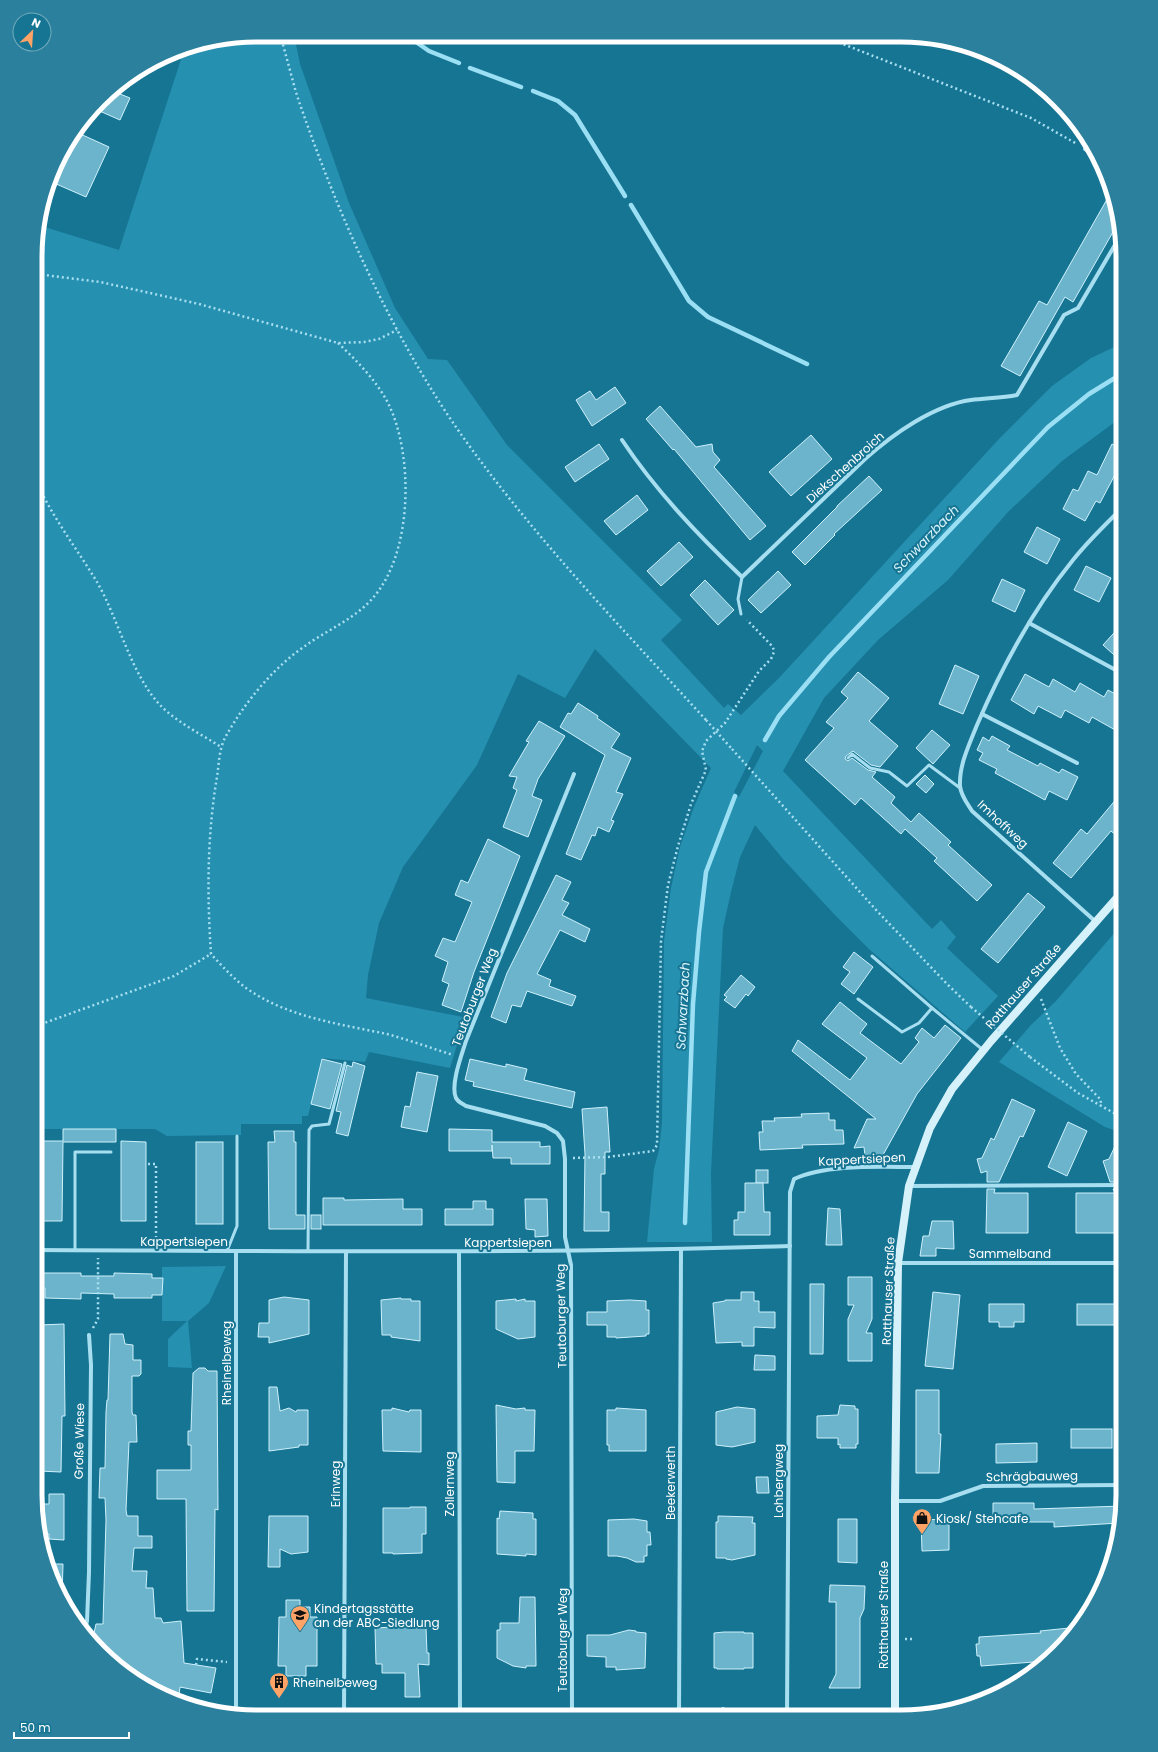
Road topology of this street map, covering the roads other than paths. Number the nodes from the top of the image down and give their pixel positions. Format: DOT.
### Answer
graph roads {
  1 [pos="1085,149"];
  2 [pos="1088,151"];
  3 [pos="1116,243"];
  4 [pos="622,440"];
  5 [pos="1116,514"];
  6 [pos="742,577"];
  7 [pos="741,614"];
  8 [pos="1029,623"];
  9 [pos="1116,670"];
  10 [pos="982,714"];
  11 [pos="848,758"];
  12 [pos="1077,763"];
  13 [pos="574,774"];
  14 [pos="960,788"];
  15 [pos="1116,899"];
  16 [pos="1096,922"];
  17 [pos="872,956"];
  18 [pos="858,999"];
  19 [pos="932,1008"];
  20 [pos="983,1050"];
  21 [pos="345,1063"];
  22 [pos="237,1136"];
  23 [pos="111,1152"];
  24 [pos="915,1166"];
  25 [pos="1116,1185"];
  26 [pos="909,1186"];
  27 [pos="790,1246"];
  28 [pos="42,1250"];
  29 [pos="75,1250"];
  30 [pos="681,1250"];
  31 [pos="227,1251"];
  32 [pos="236,1251"];
  33 [pos="308,1251"];
  34 [pos="568,1251"];
  35 [pos="346,1252"];
  36 [pos="459,1252"];
  37 [pos="898,1263"];
  38 [pos="1116,1263"];
  39 [pos="89,1335"];
  40 [pos="1116,1485"];
  41 [pos="895,1501"];
  42 [pos="86,1626"];
  43 [pos="236,1709"];
  44 [pos="344,1710"];
  45 [pos="460,1710"];
  46 [pos="572,1710"];
  47 [pos="679,1710"];
  48 [pos="787,1710"];
  49 [pos="895,1710"];
  1 -- 2 [label="street"];
  3 -- 6 [label="street, Diekschenbroich"];
  4 -- 6 [label="street"];
  5 -- 8 [label="street"];
  6 -- 7 [label="lane"];
  8 -- 9 [label="street"];
  8 -- 10 [label="street"];
  10 -- 12 [label="street"];
  10 -- 14 [label="street"];
  11 -- 14 [label="lane"];
  13 -- 34 [label="street, Teutoburger Weg"];
  14 -- 16 [label="street, Imhoffweg"];
  15 -- 16 [label="main road, Rotthauser Straße"];
  16 -- 20 [label="main road, Rotthauser Straße"];
  17 -- 19 [label="lane"];
  18 -- 19 [label="lane"];
  19 -- 20 [label="lane"];
  20 -- 24 [label="main road, Rotthauser Straße"];
  21 -- 33 [label="lane"];
  22 -- 31 [label="lane"];
  23 -- 29 [label="lane"];
  24 -- 26 [label="main road, Rotthauser Straße"];
  24 -- 27 [label="street, Kappertsiepen"];
  25 -- 26 [label="street"];
  26 -- 37 [label="main road, Rotthauser Straße"];
  27 -- 30 [label="street, Kappertsiepen"];
  27 -- 48 [label="street, Lohbergweg"];
  28 -- 29 [label="street, Kappertsiepen"];
  29 -- 31 [label="street, Kappertsiepen"];
  30 -- 34 [label="street, Kappertsiepen"];
  30 -- 47 [label="street, Beekerwerth"];
  31 -- 32 [label="street, Kappertsiepen"];
  32 -- 33 [label="street, Kappertsiepen"];
  32 -- 43 [label="street, Rheinelbeweg"];
  33 -- 35 [label="street, Kappertsiepen"];
  34 -- 36 [label="street, Kappertsiepen"];
  34 -- 46 [label="street, Teutoburger Weg"];
  35 -- 36 [label="street, Kappertsiepen"];
  35 -- 44 [label="street, Erinweg"];
  36 -- 45 [label="street, Zollernweg"];
  37 -- 38 [label="street, Sammelband"];
  37 -- 41 [label="main road, Rotthauser Straße"];
  39 -- 42 [label="street, Große Wiese"];
  40 -- 41 [label="street, Schrägbauweg"];
  41 -- 49 [label="main road, Rotthauser Straße"];
}
